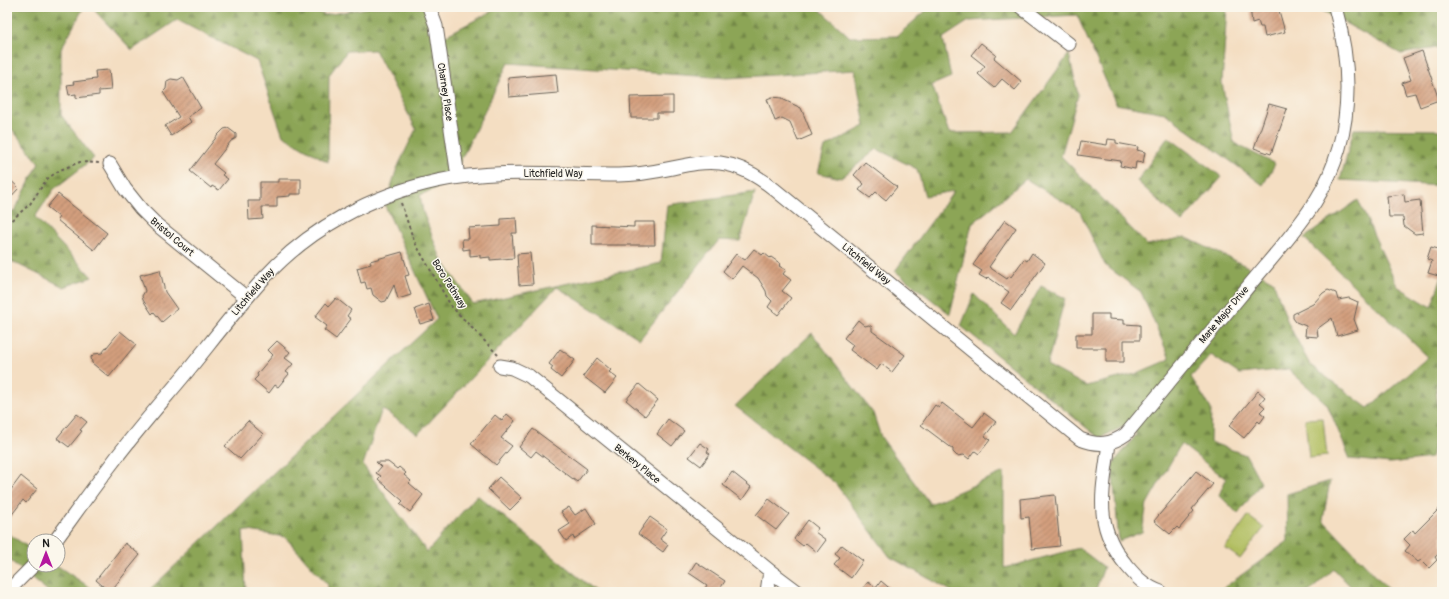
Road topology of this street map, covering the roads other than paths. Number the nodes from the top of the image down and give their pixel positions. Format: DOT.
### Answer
graph roads {
  1 [pos="429,7"];
  2 [pos="1021,7"];
  3 [pos="1335,7"];
  4 [pos="1068,44"];
  5 [pos="110,164"];
  6 [pos="458,177"];
  7 [pos="247,298"];
  8 [pos="506,367"];
  9 [pos="1109,443"];
  10 [pos="61,533"];
  11 [pos="770,571"];
  12 [pos="26,573"];
  13 [pos="7,592"];
  14 [pos="767,592"];
  15 [pos="798,592"];
  16 [pos="1161,592"];
  1 -- 6 [label="street, Charney Place"];
  2 -- 4 [label="street"];
  3 -- 9 [label="street, Marie Major Drive"];
  5 -- 7 [label="street, Bristol Court"];
  6 -- 7 [label="street, Litchfield Way"];
  6 -- 9 [label="street, Litchfield Way"];
  7 -- 10 [label="street, Litchfield Way"];
  8 -- 11 [label="street, Berkery Place"];
  9 -- 16 [label="street"];
  11 -- 14 [label="street"];
  11 -- 15 [label="street, Berkery Place"];
  12 -- 13 [label="street"];
}
